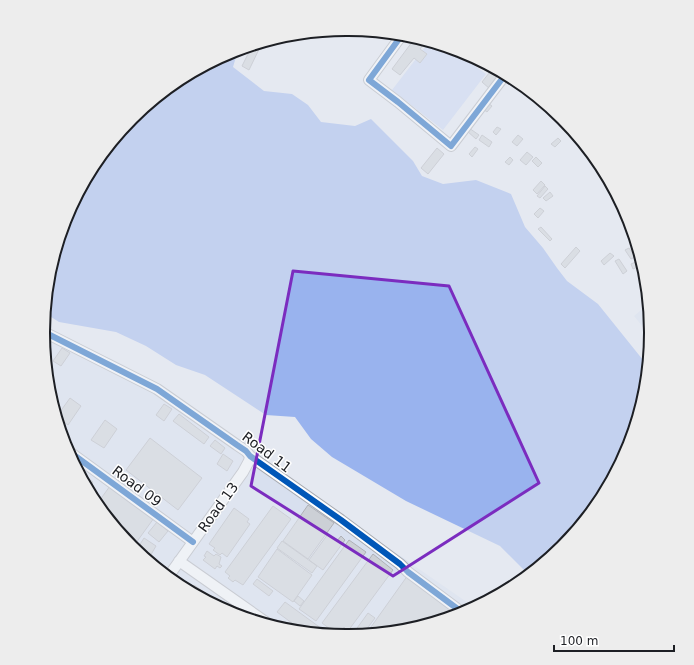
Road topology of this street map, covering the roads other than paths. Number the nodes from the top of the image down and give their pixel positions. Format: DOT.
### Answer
graph roads {
  1 [pos="398,41"];
  2 [pos="502,80"];
  3 [pos="50,335"];
  4 [pos="250,456"];
  5 [pos="79,458"];
  6 [pos="193,542"];
  7 [pos="180,561"];
  8 [pos="172,571"];
  9 [pos="456,608"];
  10 [pos="254,614"];
  1 -- 2 [label="street"];
  3 -- 4 [label="street, Road 11"];
  4 -- 6 [label="street, Road 13"];
  4 -- 9 [label="street, Road 11"];
  5 -- 6 [label="street, Road 09"];
  6 -- 7 [label="street, Road 13"];
  7 -- 8 [label="street, Road 13"];
  7 -- 10 [label="street"];
}
